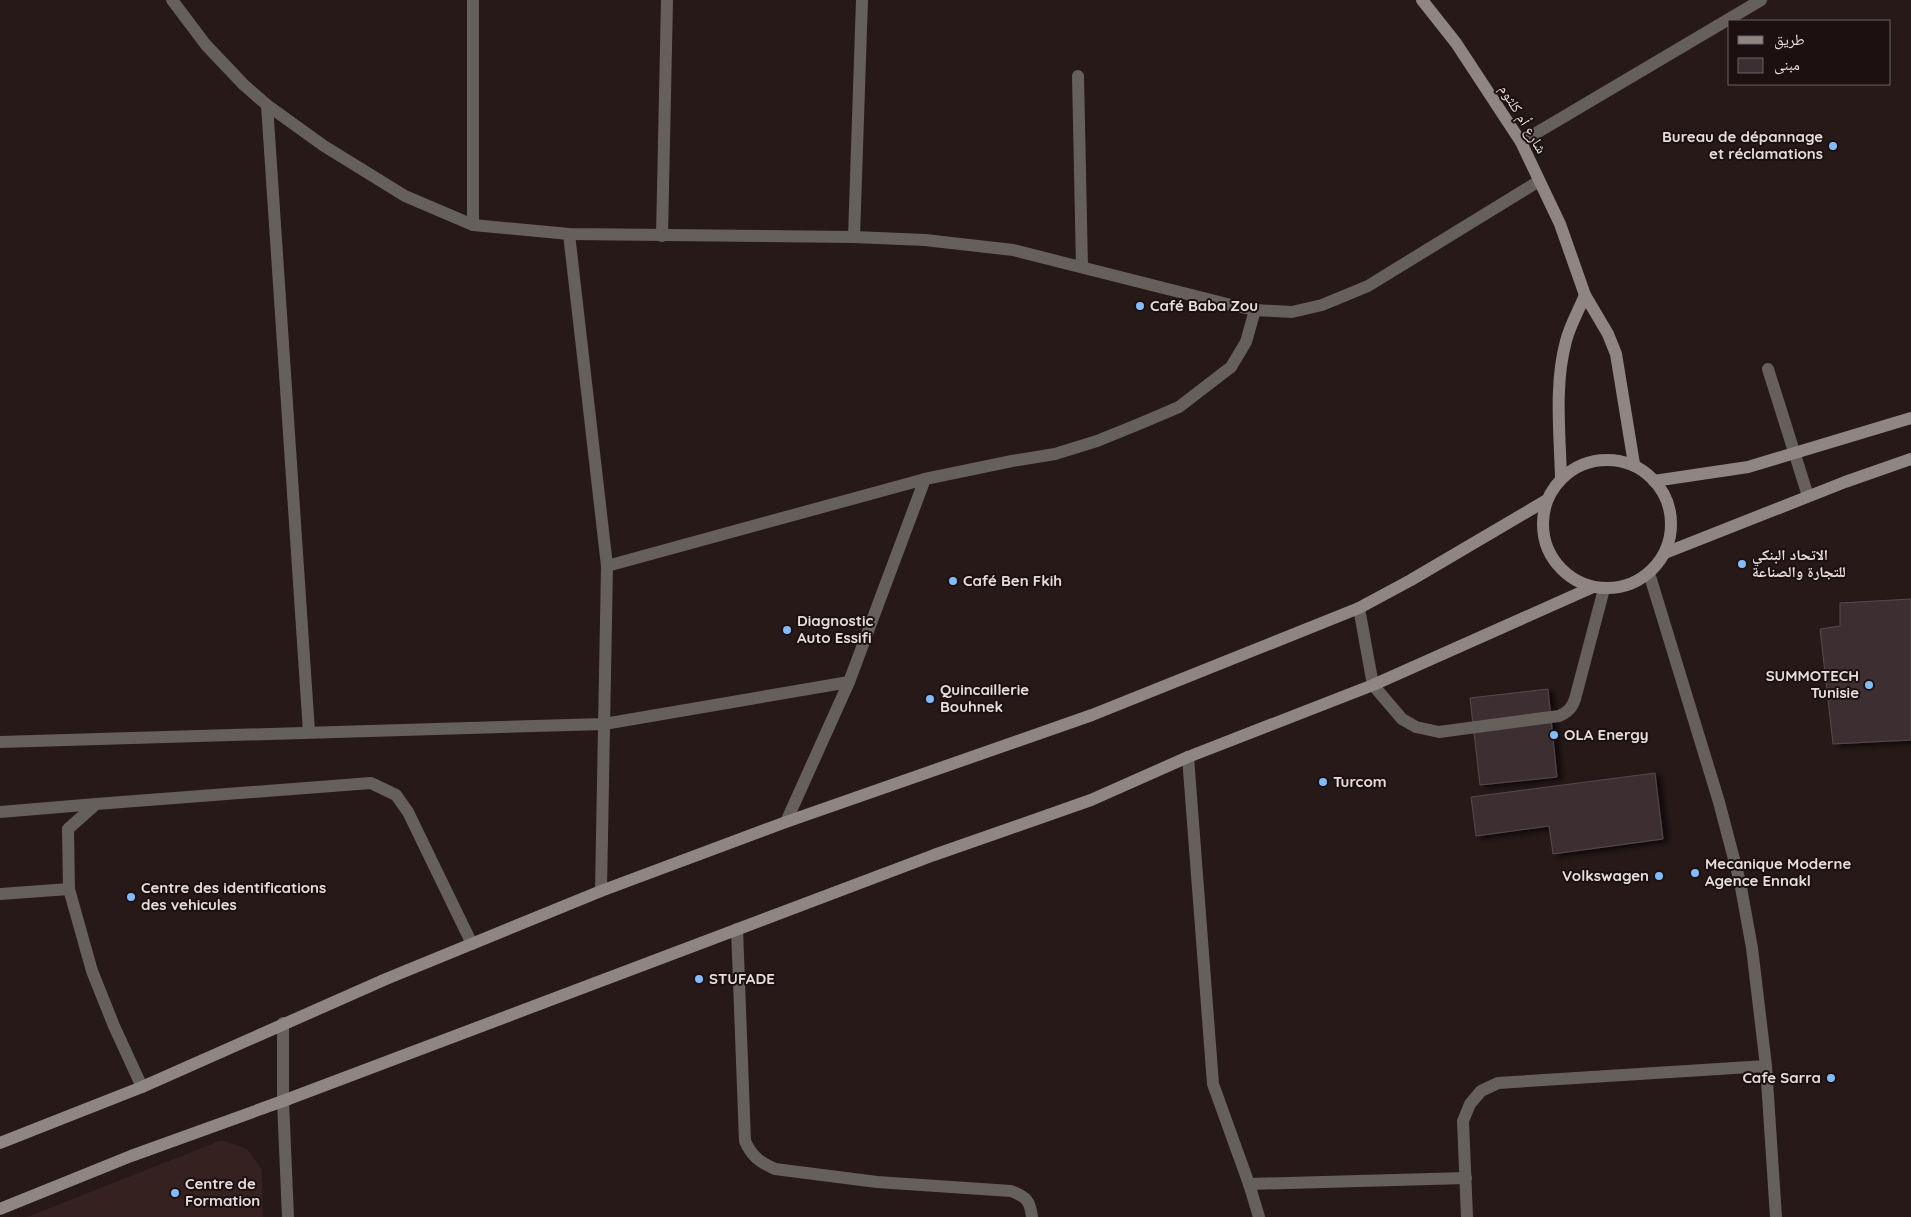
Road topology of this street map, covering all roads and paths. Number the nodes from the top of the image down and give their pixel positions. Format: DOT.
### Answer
graph roads {
  1 [pos="172,0"];
  2 [pos="472,0"];
  3 [pos="667,0"];
  4 [pos="862,0"];
  5 [pos="1422,0"];
  6 [pos="1761,0"];
  7 [pos="1078,76"];
  8 [pos="267,105"];
  9 [pos="1521,142"];
  10 [pos="1539,181"];
  11 [pos="474,225"];
  12 [pos="569,234"];
  13 [pos="662,236"];
  14 [pos="854,237"];
  15 [pos="1082,267"];
  16 [pos="1586,295"];
  17 [pos="1255,310"];
  18 [pos="1768,368"];
  19 [pos="1911,418"];
  20 [pos="1796,453"];
  21 [pos="1911,459"];
  22 [pos="1634,464"];
  23 [pos="925,479"];
  24 [pos="1561,479"];
  25 [pos="1654,481"];
  26 [pos="1808,496"];
  27 [pos="1547,500"];
  28 [pos="1665,553"];
  29 [pos="607,566"];
  30 [pos="1649,573"];
  31 [pos="1598,588"];
  32 [pos="1358,608"];
  33 [pos="850,682"];
  34 [pos="1372,685"];
  35 [pos="604,724"];
  36 [pos="309,732"];
  37 [pos="0,742"];
  38 [pos="1188,757"];
  39 [pos="96,804"];
  40 [pos="0,812"];
  41 [pos="786,822"];
  42 [pos="69,889"];
  43 [pos="601,891"];
  44 [pos="0,894"];
  45 [pos="737,929"];
  46 [pos="472,944"];
  47 [pos="283,1023"];
  48 [pos="1766,1066"];
  49 [pos="142,1087"];
  50 [pos="283,1101"];
  51 [pos="0,1143"];
  52 [pos="1466,1178"];
  53 [pos="1249,1184"];
  54 [pos="0,1209"];
  55 [pos="288,1217"];
  56 [pos="1032,1217"];
  57 [pos="1259,1217"];
  58 [pos="1467,1217"];
  59 [pos="1776,1217"];
  1 -- 8 [label="street"];
  2 -- 11 [label="street"];
  3 -- 13 [label="street"];
  4 -- 14 [label="street"];
  5 -- 9 [label="main road, شارع أم كلثوم"];
  6 -- 9 [label="street"];
  7 -- 15 [label="street"];
  8 -- 11 [label="street"];
  8 -- 36 [label="street"];
  9 -- 10 [label="main road, شارع أم كلثوم"];
  10 -- 16 [label="main road, شارع أم كلثوم"];
  10 -- 17 [label="street"];
  11 -- 12 [label="street"];
  12 -- 13 [label="street"];
  12 -- 29 [label="street"];
  13 -- 14 [label="street"];
  14 -- 15 [label="street"];
  15 -- 17 [label="street"];
  16 -- 22 [label="main road, شارع أم كلثوم"];
  16 -- 24 [label="main road"];
  17 -- 23 [label="street"];
  18 -- 20 [label="street"];
  19 -- 20 [label="main road"];
  20 -- 25 [label="main road"];
  20 -- 26 [label="street"];
  21 -- 26 [label="main road"];
  22 -- 24 [label="main road"];
  22 -- 25 [label="main road"];
  23 -- 29 [label="street"];
  23 -- 33 [label="street"];
  24 -- 27 [label="main road"];
  25 -- 28 [label="main road"];
  26 -- 28 [label="main road"];
  27 -- 31 [label="main road"];
  27 -- 32 [label="main road"];
  28 -- 30 [label="main road"];
  29 -- 35 [label="street"];
  30 -- 31 [label="main road"];
  30 -- 48 [label="street"];
  31 -- 34 [label="main road"];
  31 -- 34 [label="street"];
  32 -- 34 [label="street"];
  32 -- 41 [label="main road"];
  33 -- 35 [label="street"];
  33 -- 41 [label="street"];
  34 -- 38 [label="main road"];
  35 -- 36 [label="street"];
  35 -- 43 [label="street"];
  36 -- 37 [label="street"];
  38 -- 45 [label="main road"];
  38 -- 53 [label="street"];
  39 -- 40 [label="street"];
  39 -- 42 [label="street"];
  39 -- 46 [label="street"];
  41 -- 43 [label="main road"];
  42 -- 44 [label="street"];
  42 -- 49 [label="street"];
  43 -- 46 [label="main road"];
  45 -- 50 [label="main road"];
  45 -- 56 [label="street"];
  46 -- 47 [label="main road"];
  47 -- 49 [label="main road"];
  47 -- 50 [label="street"];
  48 -- 52 [label="street"];
  48 -- 59 [label="street"];
  49 -- 51 [label="main road"];
  50 -- 54 [label="main road"];
  50 -- 55 [label="street"];
  52 -- 53 [label="street"];
  52 -- 58 [label="street"];
  53 -- 57 [label="street"];
}
